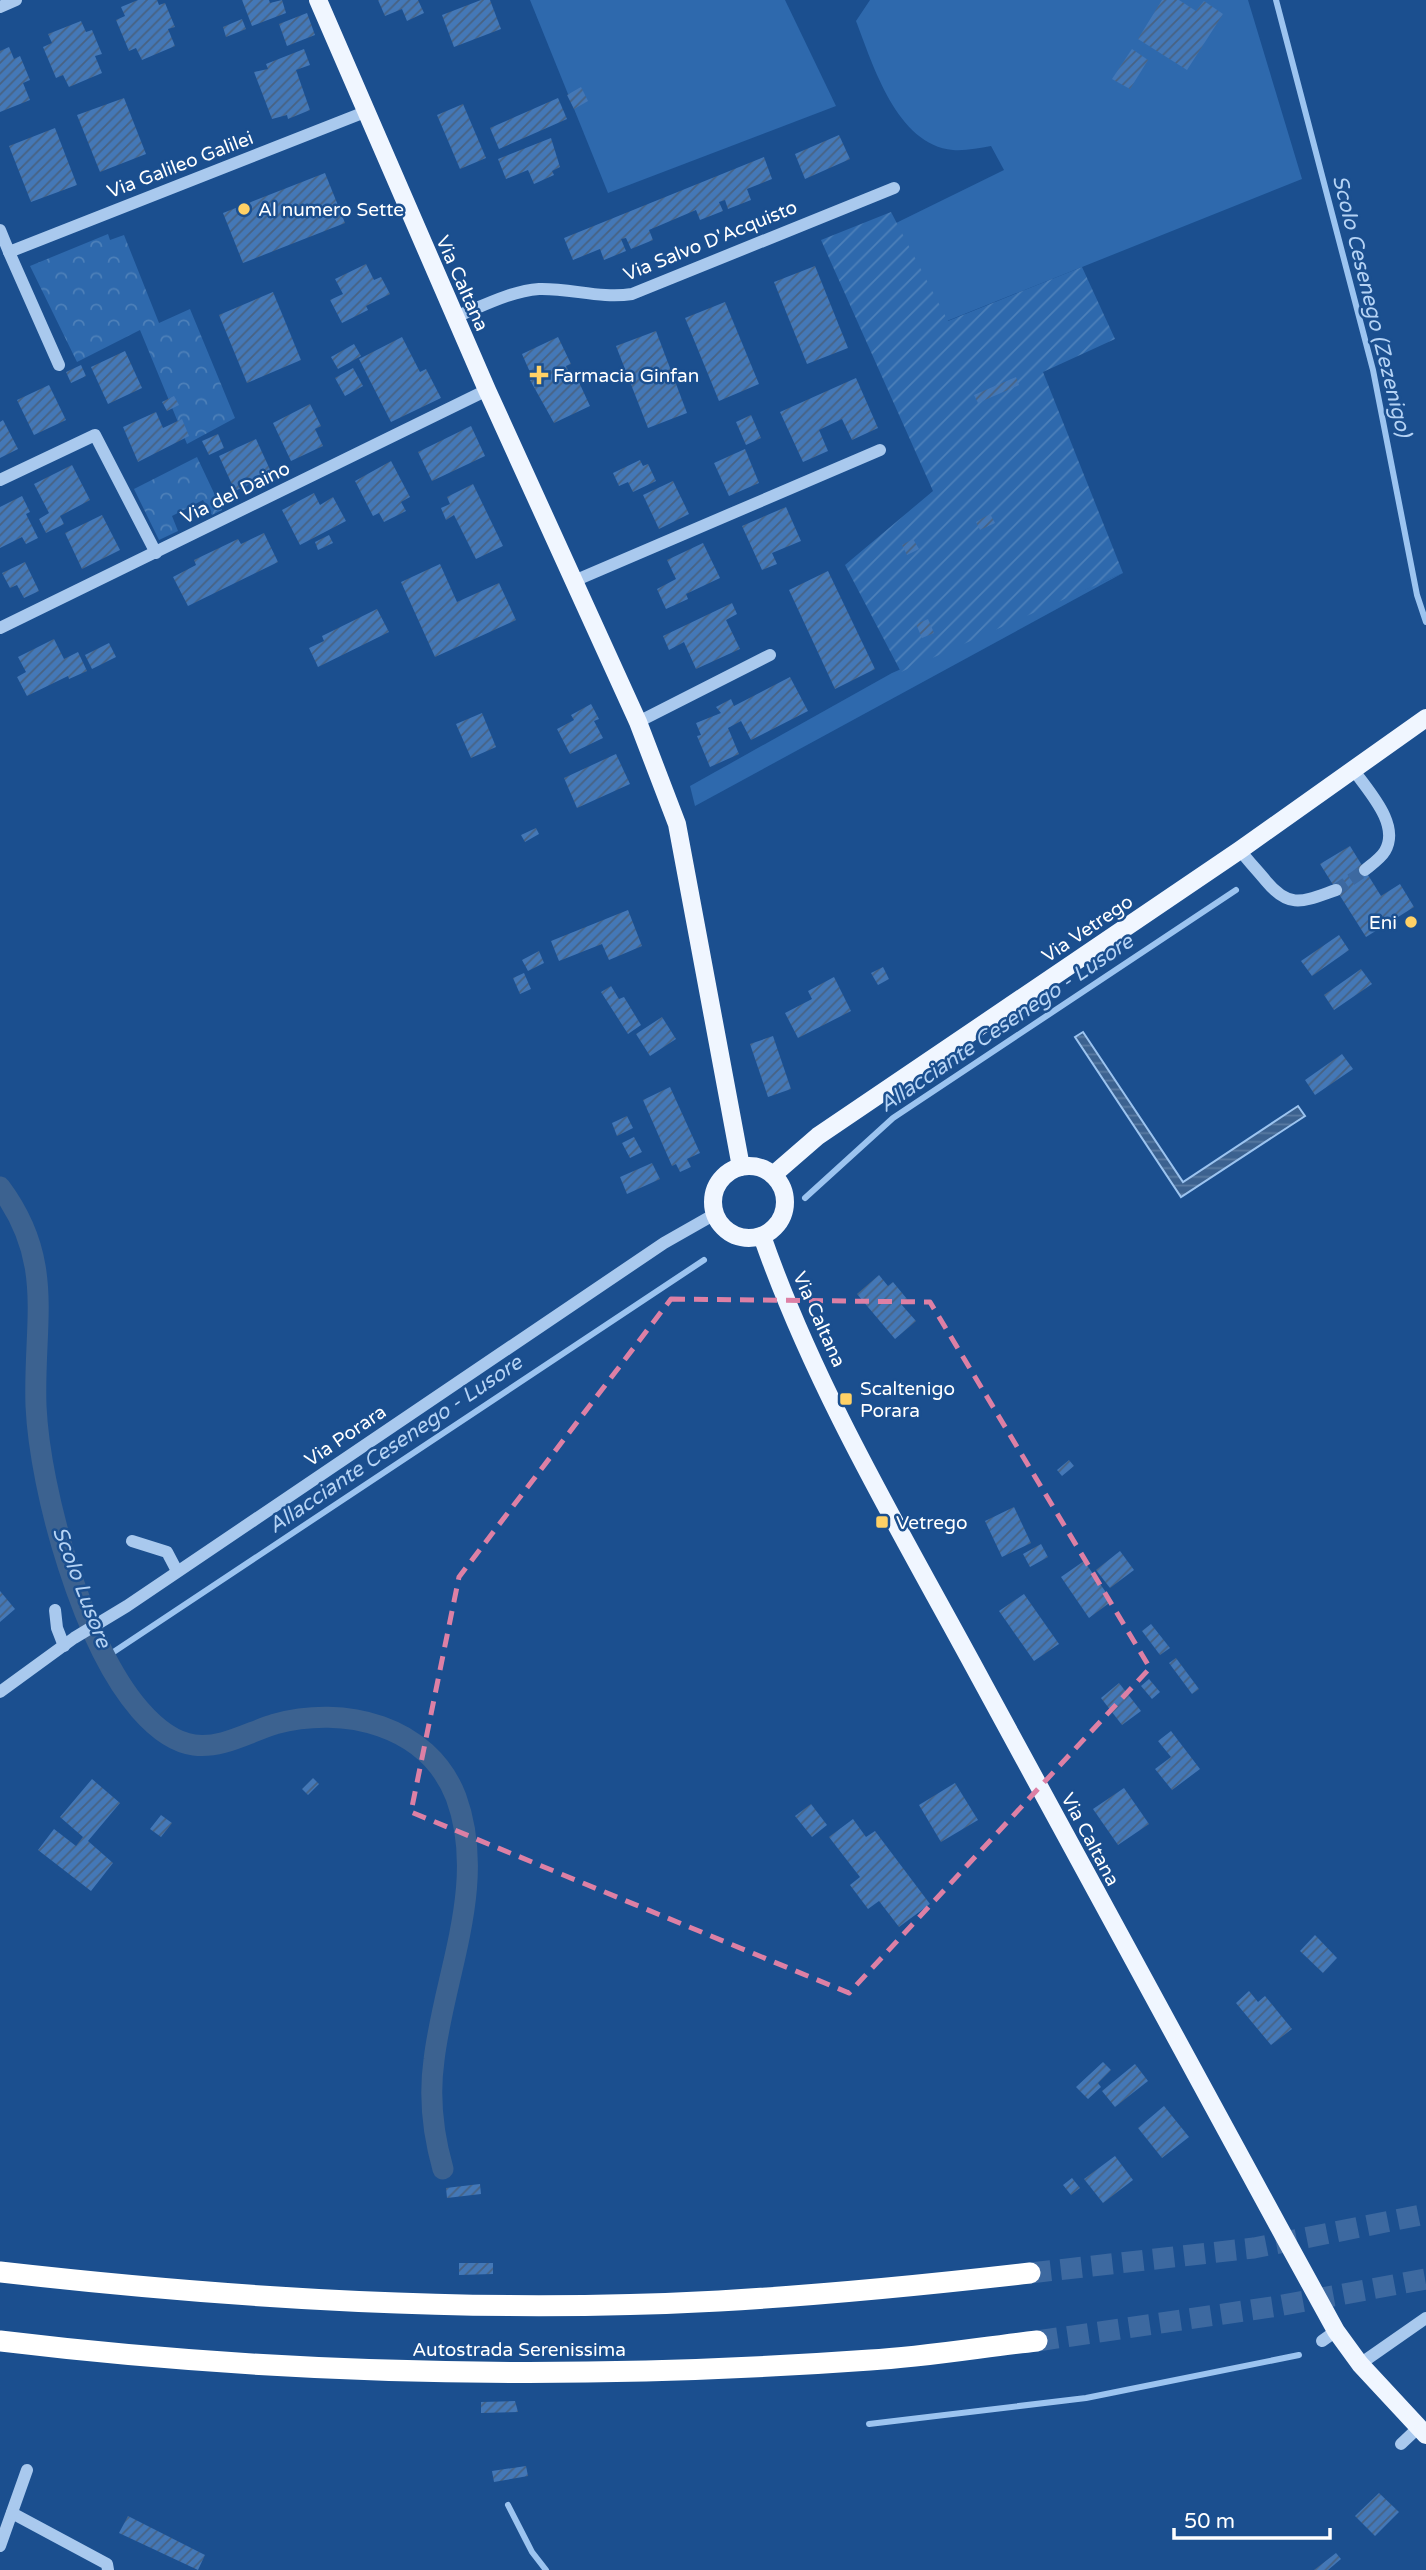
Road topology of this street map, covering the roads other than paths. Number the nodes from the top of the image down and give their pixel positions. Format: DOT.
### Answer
graph roads {
  1 [pos="16,0"];
  2 [pos="318,0"];
  3 [pos="0,6"];
  4 [pos="365,112"];
  5 [pos="894,188"];
  6 [pos="0,230"];
  7 [pos="9,251"];
  8 [pos="455,317"];
  9 [pos="59,365"];
  10 [pos="487,390"];
  11 [pos="880,450"];
  12 [pos="0,480"];
  13 [pos="156,553"];
  14 [pos="574,581"];
  15 [pos="0,628"];
  16 [pos="770,656"];
  17 [pos="1426,718"];
  18 [pos="638,722"];
  19 [pos="1353,769"];
  20 [pos="1240,850"];
  21 [pos="1365,870"];
  22 [pos="1336,890"];
  23 [pos="741,1167"];
  24 [pos="774,1175"];
  25 [pos="715,1214"];
  26 [pos="762,1236"];
  27 [pos="132,1541"];
  28 [pos="177,1571"];
  29 [pos="55,1610"];
  30 [pos="69,1642"];
  31 [pos="0,1692"];
  32 [pos="0,2272"];
  33 [pos="1030,2273"];
  34 [pos="1426,2319"];
  35 [pos="1038,2341"];
  36 [pos="0,2342"];
  37 [pos="1360,2364"];
  38 [pos="1422,2431"];
  39 [pos="1401,2444"];
  40 [pos="27,2470"];
  41 [pos="12,2513"];
  42 [pos="0,2546"];
  43 [pos="108,2570"];
  1 -- 3 [label="street"];
  2 -- 4 [label="main road, Via Caltana"];
  4 -- 7 [label="street, Via Galileo Galilei"];
  4 -- 8 [label="main road, Via Caltana"];
  5 -- 8 [label="street, Via Salvo D'Acquisto"];
  6 -- 7 [label="street"];
  7 -- 9 [label="street"];
  8 -- 10 [label="main road, Via Caltana"];
  10 -- 13 [label="street, Via del Daino"];
  10 -- 14 [label="main road, Via Caltana"];
  11 -- 14 [label="street"];
  12 -- 13 [label="street"];
  13 -- 15 [label="street, Via del Daino"];
  14 -- 18 [label="main road, Via Caltana"];
  16 -- 18 [label="street"];
  17 -- 19 [label="main road, Via Vetrego"];
  18 -- 23 [label="main road, Via Caltana"];
  19 -- 20 [label="main road, Via Vetrego"];
  19 -- 21 [label="street"];
  20 -- 22 [label="street"];
  20 -- 24 [label="main road, Via Vetrego"];
  23 -- 24 [label="main road"];
  23 -- 25 [label="main road"];
  24 -- 26 [label="main road"];
  25 -- 26 [label="main road"];
  25 -- 28 [label="street, Via Porara"];
  26 -- 37 [label="main road, Via Caltana"];
  27 -- 28 [label="street"];
  28 -- 30 [label="street, Via Porara"];
  29 -- 30 [label="street"];
  30 -- 31 [label="street, Via Porara"];
  32 -- 33 [label="highway"];
  34 -- 37 [label="street"];
  35 -- 36 [label="highway, Autostrada Serenissima"];
  37 -- 38 [label="main road, Via Caltana"];
  38 -- 39 [label="street"];
  40 -- 41 [label="street"];
  41 -- 42 [label="street"];
  41 -- 43 [label="street"];
}
